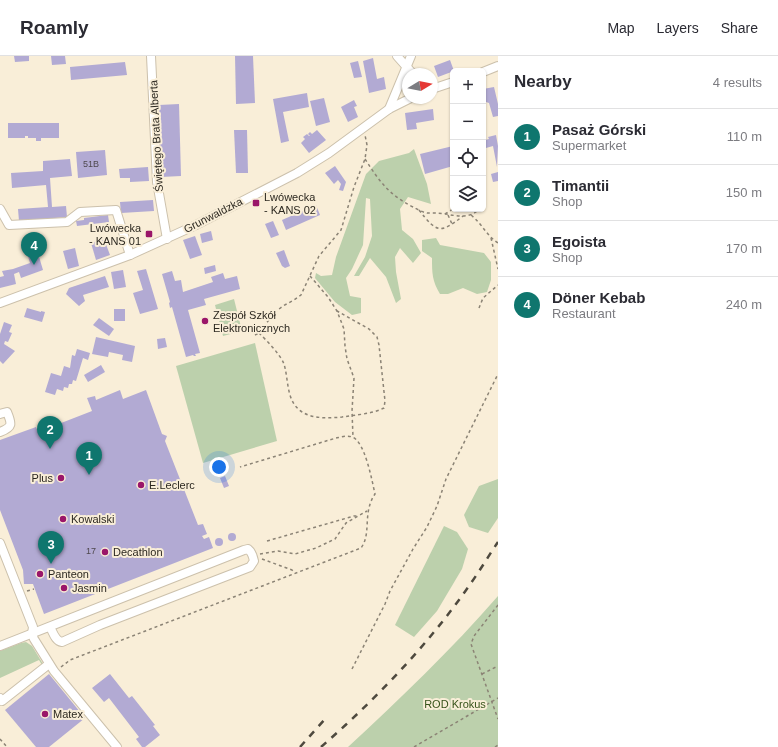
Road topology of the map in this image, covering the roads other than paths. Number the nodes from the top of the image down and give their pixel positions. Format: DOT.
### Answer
graph roads {
  1 [pos="151,56"];
  2 [pos="397,56"];
  3 [pos="412,56"];
  4 [pos="407,66"];
  5 [pos="498,66"];
  6 [pos="486,71"];
  7 [pos="450,83"];
  8 [pos="438,87"];
  9 [pos="402,102"];
  10 [pos="389,109"];
  11 [pos="0,209"];
  12 [pos="167,238"];
  13 [pos="130,255"];
  14 [pos="0,302"];
  15 [pos="0,414"];
  16 [pos="0,432"];
  17 [pos="0,543"];
  18 [pos="50,627"];
  19 [pos="32,634"];
  20 [pos="0,646"];
  21 [pos="49,664"];
  22 [pos="0,698"];
  23 [pos="117,747"];
  1 -- 12 [label="street, Świętego Brata Alberta"];
  2 -- 4 [label="street"];
  3 -- 4 [label="street"];
  4 -- 10 [label="street"];
  5 -- 6 [label="street"];
  7 -- 8 [label="street"];
  9 -- 10 [label="street, Grunwaldzka"];
  10 -- 12 [label="street, Grunwaldzka"];
  11 -- 13 [label="street"];
  12 -- 13 [label="street, Grunwaldzka"];
  13 -- 14 [label="street, Grunwaldzka"];
  15 -- 16 [label="street"];
  17 -- 19 [label="street"];
  18 -- 18 [label="street"];
  18 -- 19 [label="street"];
  19 -- 20 [label="street"];
  19 -- 21 [label="street"];
  21 -- 22 [label="street"];
  21 -- 23 [label="street"];
}
